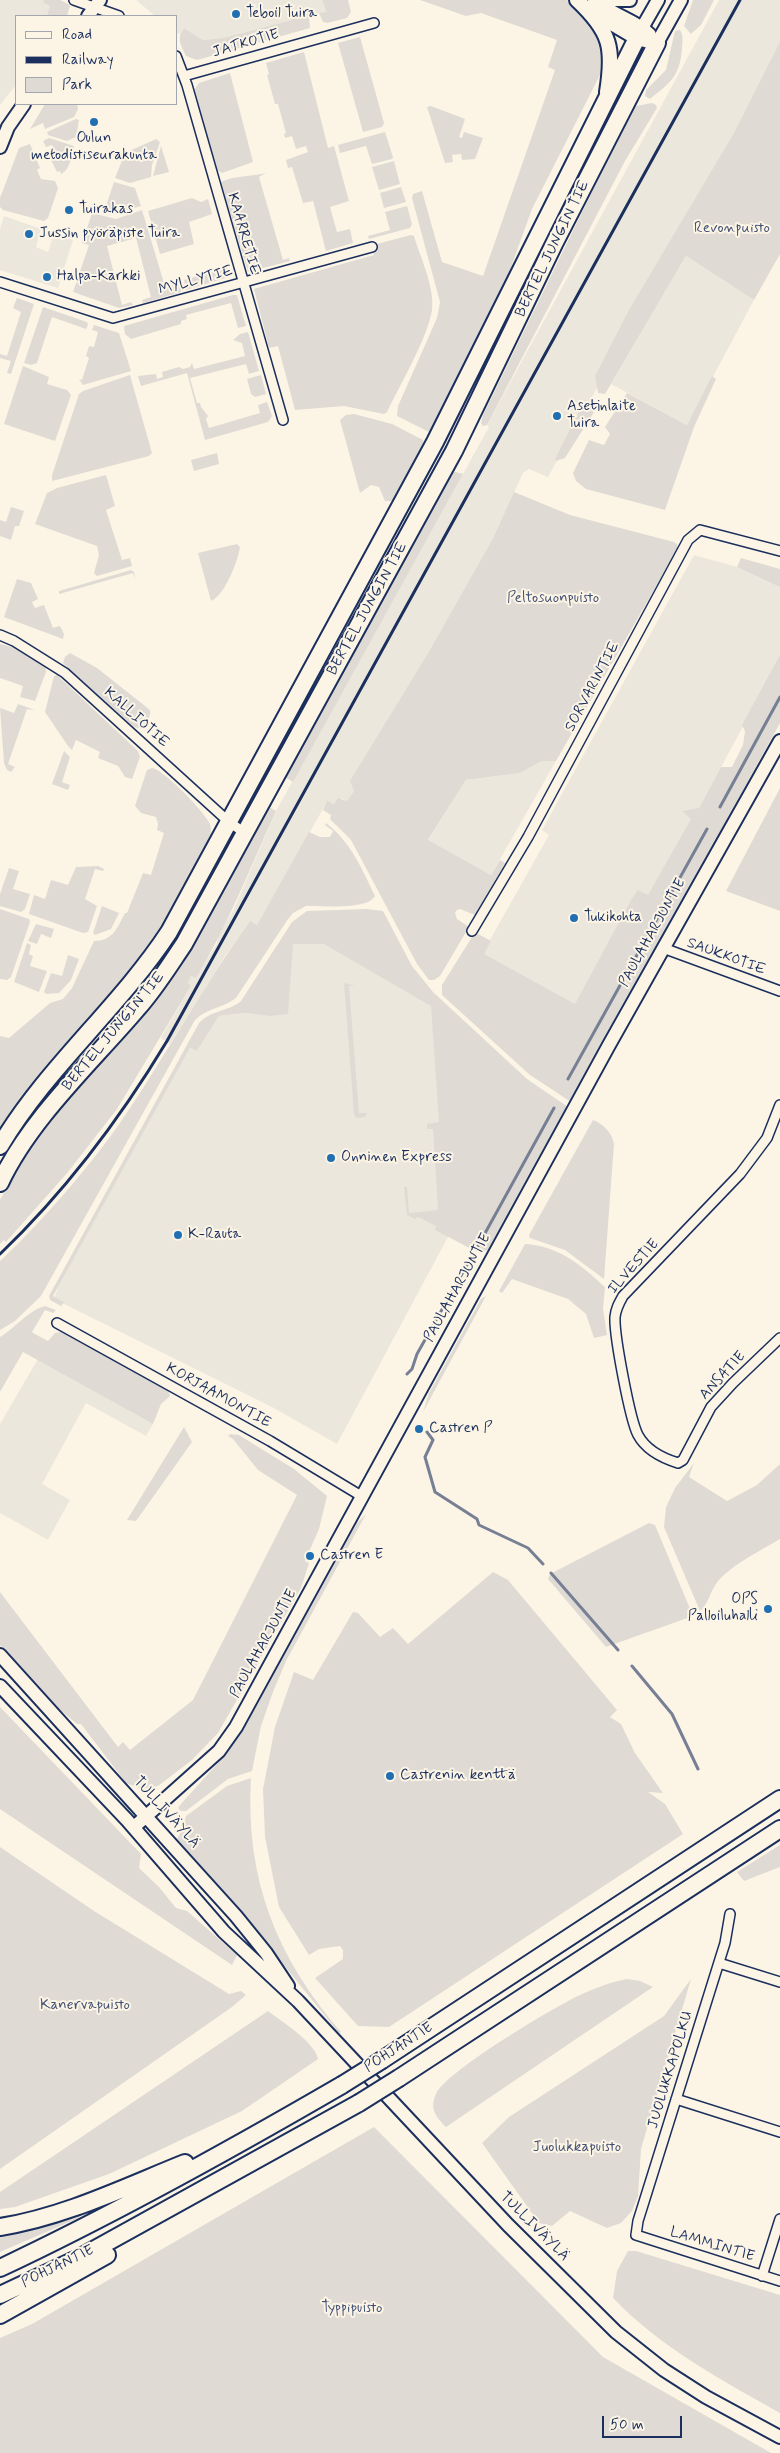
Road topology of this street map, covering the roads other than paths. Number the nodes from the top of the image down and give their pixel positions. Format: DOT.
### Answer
graph roads {
  1 [pos="74,0"];
  2 [pos="610,0"];
  3 [pos="630,0"];
  4 [pos="658,0"];
  5 [pos="681,0"];
  6 [pos="585,1"];
  7 [pos="94,8"];
  8 [pos="116,15"];
  9 [pos="374,23"];
  10 [pos="639,33"];
  11 [pos="657,43"];
  12 [pos="178,61"];
  13 [pos="184,76"];
  14 [pos="606,98"];
  15 [pos="23,105"];
  16 [pos="0,147"];
  17 [pos="372,247"];
  18 [pos="0,282"];
  19 [pos="242,283"];
  20 [pos="282,420"];
  21 [pos="780,551"];
  22 [pos="0,635"];
  23 [pos="780,741"];
  24 [pos="229,822"];
  25 [pos="245,833"];
  26 [pos="472,931"];
  27 [pos="663,948"];
  28 [pos="780,991"];
  29 [pos="780,1105"];
  30 [pos="0,1146"];
  31 [pos="0,1183"];
  32 [pos="57,1323"];
  33 [pos="780,1338"];
  34 [pos="678,1463"];
  35 [pos="363,1497"];
  36 [pos="0,1655"];
  37 [pos="0,1686"];
  38 [pos="780,1799"];
  39 [pos="146,1815"];
  40 [pos="134,1827"];
  41 [pos="780,1829"];
  42 [pos="730,1914"];
  43 [pos="719,1963"];
  44 [pos="780,1982"];
  45 [pos="298,2000"];
  46 [pos="676,2099"];
  47 [pos="780,2132"];
  48 [pos="255,2135"];
  49 [pos="268,2155"];
  50 [pos="780,2219"];
  51 [pos="0,2227"];
  52 [pos="636,2235"];
  53 [pos="0,2268"];
  54 [pos="762,2276"];
  55 [pos="780,2282"];
  56 [pos="0,2295"];
  57 [pos="0,2315"];
  58 [pos="780,2437"];
  1 -- 7 [label="street"];
  2 -- 3 [label="main road"];
  4 -- 10 [label="main road, BERTEL JUNGIN TIE"];
  5 -- 11 [label="main road, BERTEL JUNGIN TIE"];
  6 -- 10 [label="main road"];
  6 -- 14 [label="main road"];
  7 -- 8 [label="street"];
  9 -- 13 [label="street, JATKOTIE"];
  10 -- 11 [label="main road"];
  10 -- 14 [label="highway, BERTEL JUNGIN TIE"];
  11 -- 25 [label="highway, BERTEL JUNGIN TIE"];
  12 -- 13 [label="street, KAARRETIE"];
  13 -- 19 [label="street, KAARRETIE"];
  14 -- 24 [label="highway, BERTEL JUNGIN TIE"];
  15 -- 16 [label="main road"];
  17 -- 19 [label="street, MYLLYTIE"];
  18 -- 19 [label="street, MYLLYTIE"];
  19 -- 20 [label="street, KAARRETIE"];
  21 -- 26 [label="street, SORVARINTIE"];
  22 -- 24 [label="street, KALLIOTIE"];
  23 -- 27 [label="main road, PAULAHARJUNTIE"];
  24 -- 25 [label="street, KALLIOTIE"];
  24 -- 30 [label="highway, BERTEL JUNGIN TIE"];
  25 -- 31 [label="highway, BERTEL JUNGIN TIE"];
  27 -- 28 [label="street, SAUKKOTIE"];
  27 -- 35 [label="main road, PAULAHARJUNTIE"];
  29 -- 34 [label="street, ILVESTIE"];
  32 -- 35 [label="street, KORJAAMONTIE"];
  33 -- 34 [label="street, ANSATIE"];
  35 -- 39 [label="main road, PAULAHARJUNTIE"];
  36 -- 39 [label="main road, TULLIVÄYLÄ"];
  37 -- 40 [label="main road, TULLIVÄYLÄ"];
  38 -- 48 [label="highway, POHJANTIE, bridge"];
  39 -- 40 [label="main road, PAULAHARJUNTIE"];
  39 -- 45 [label="main road, TULLIVÄYLÄ"];
  40 -- 45 [label="main road, TULLIVÄYLÄ"];
  41 -- 49 [label="highway, POHJANTIE, bridge"];
  42 -- 43 [label="street, JUOLUKKAPOLKU"];
  43 -- 44 [label="street"];
  43 -- 46 [label="street, JUOLUKKAPOLKU"];
  45 -- 58 [label="main road, TULLIVÄYLÄ"];
  46 -- 47 [label="street"];
  46 -- 52 [label="street, JUOLUKKAPOLKU"];
  48 -- 51 [label="highway"];
  48 -- 53 [label="highway, POHJANTIE"];
  49 -- 56 [label="highway, POHJANTIE"];
  49 -- 57 [label="highway"];
  50 -- 54 [label="street"];
  52 -- 54 [label="street, LAMMINTIE"];
  54 -- 55 [label="street, LAMMINTIE"];
}
